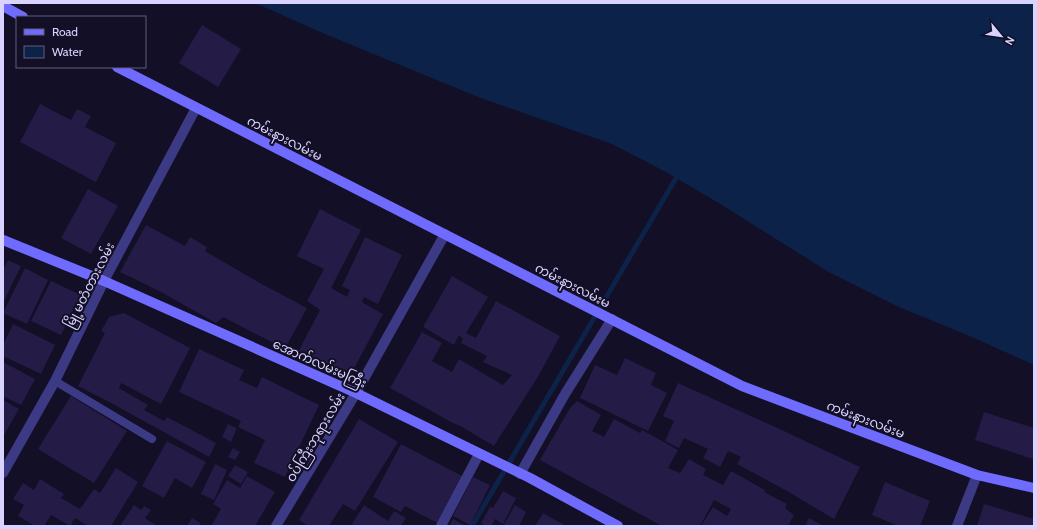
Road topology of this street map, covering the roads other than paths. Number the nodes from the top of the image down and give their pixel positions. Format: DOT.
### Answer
graph roads {
  1 [pos="3,6"];
  2 [pos="21,16"];
  3 [pos="119,68"];
  4 [pos="196,108"];
  5 [pos="445,234"];
  6 [pos="3,240"];
  7 [pos="104,281"];
  8 [pos="612,319"];
  9 [pos="56,381"];
  10 [pos="356,393"];
  11 [pos="152,439"];
  12 [pos="480,454"];
  13 [pos="3,473"];
  14 [pos="520,474"];
  15 [pos="977,475"];
  16 [pos="1034,488"];
  17 [pos="276,526"];
  18 [pos="441,526"];
  19 [pos="618,526"];
  20 [pos="957,526"];
  1 -- 2 [label="main road"];
  3 -- 4 [label="main road, ကမ်းနားလမ်းမ"];
  4 -- 5 [label="main road, ကမ်းနားလမ်းမ"];
  4 -- 7 [label="street, မြို့မတံတားလမ်း"];
  5 -- 8 [label="main road, ကမ်းနားလမ်းမ"];
  5 -- 10 [label="street, ဝပ်ကြီးဘုရားလမ်း"];
  6 -- 7 [label="main road, အောက်လမ်းမကြီး"];
  7 -- 9 [label="street, မြို့မတံတားလမ်း"];
  7 -- 10 [label="main road, အောက်လမ်းမကြီး"];
  8 -- 14 [label="street"];
  8 -- 15 [label="main road, ကမ်းနားလမ်းမ"];
  9 -- 11 [label="lane"];
  9 -- 13 [label="street, မြို့မတံတားလမ်း"];
  10 -- 12 [label="main road, အောက်လမ်းမကြီး"];
  10 -- 17 [label="street, ဝပ်ကြီးဘုရားလမ်း"];
  12 -- 14 [label="main road, အောက်လမ်းမကြီး"];
  12 -- 18 [label="street"];
  14 -- 19 [label="main road, အောက်လမ်းမကြီး"];
  15 -- 16 [label="main road, ကမ်းနားလမ်းမ"];
  15 -- 20 [label="street"];
}
